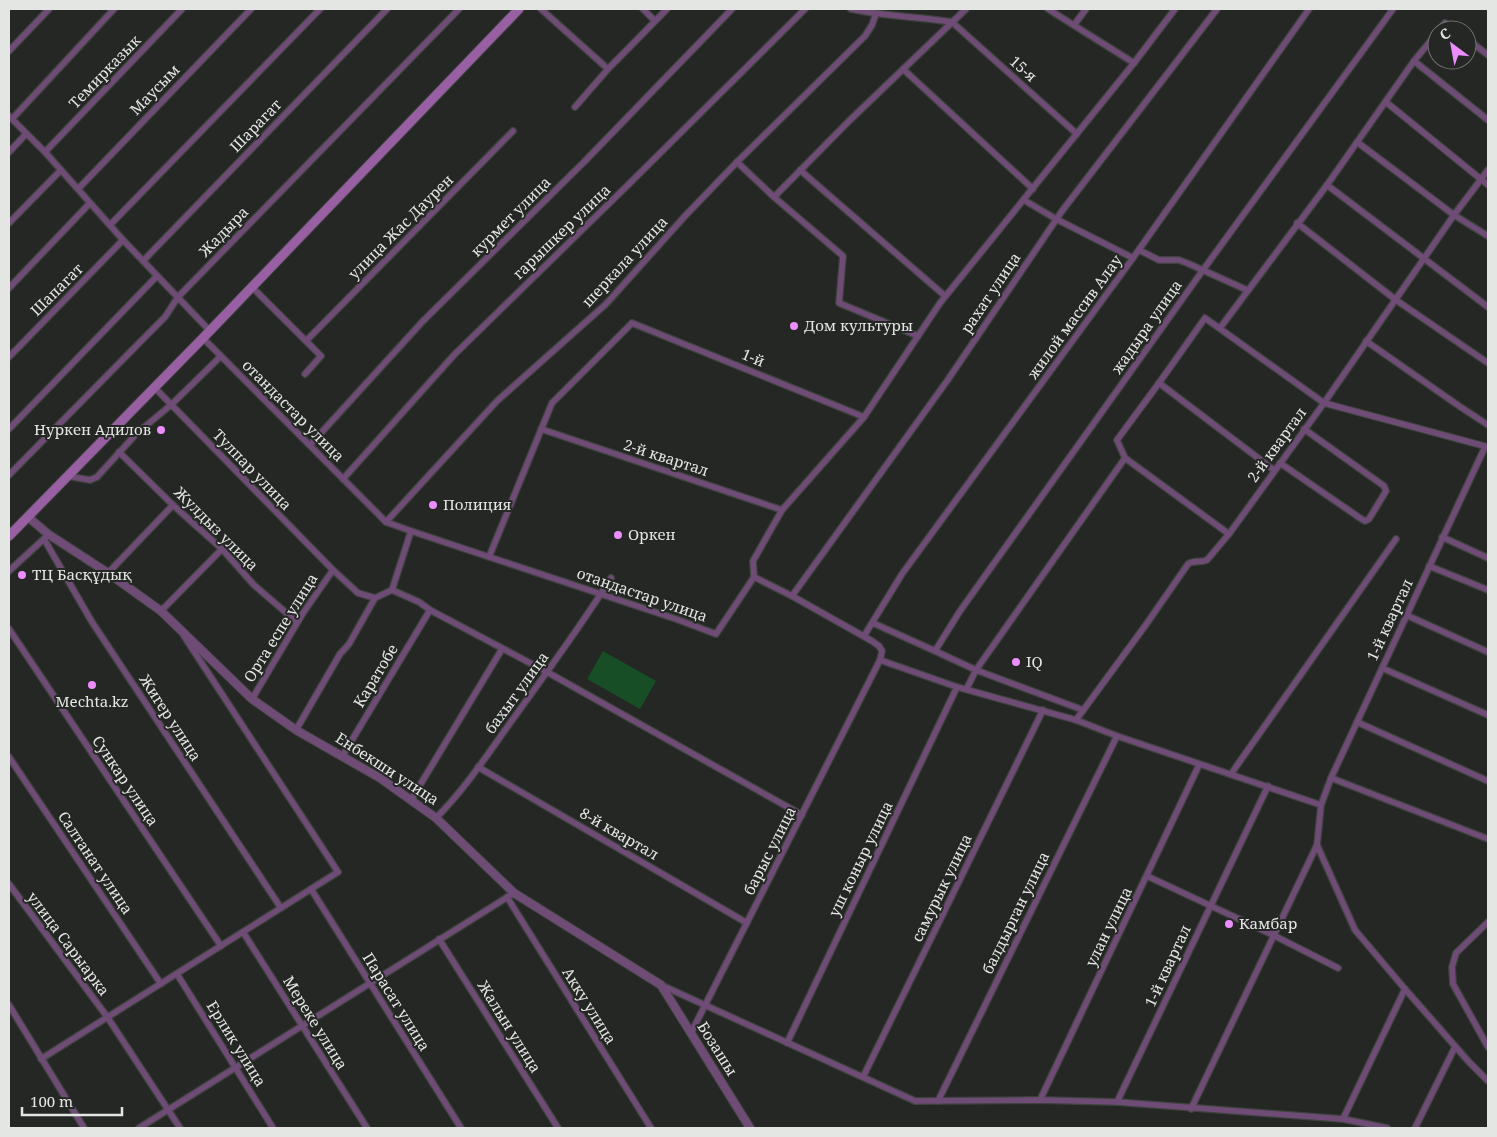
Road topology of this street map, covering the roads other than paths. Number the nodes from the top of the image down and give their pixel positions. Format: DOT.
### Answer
graph roads {
  1 [pos="49,9"];
  2 [pos="114,9"];
  3 [pos="182,9"];
  4 [pos="250,9"];
  5 [pos="320,9"];
  6 [pos="387,9"];
  7 [pos="459,9"];
  8 [pos="519,9"];
  9 [pos="541,9"];
  10 [pos="643,9"];
  11 [pos="667,9"];
  12 [pos="732,9"];
  13 [pos="804,9"];
  14 [pos="851,9"];
  15 [pos="966,9"];
  16 [pos="1048,9"];
  17 [pos="1086,9"];
  18 [pos="1175,9"];
  19 [pos="1217,9"];
  20 [pos="1393,9"];
  21 [pos="1308,10"];
  22 [pos="876,14"];
  23 [pos="656,21"];
  24 [pos="952,22"];
  25 [pos="1074,25"];
  26 [pos="1427,45"];
  27 [pos="1477,47"];
  28 [pos="9,52"];
  29 [pos="1488,55"];
  30 [pos="1414,61"];
  31 [pos="1134,63"];
  32 [pos="608,69"];
  33 [pos="903,69"];
  34 [pos="1386,102"];
  35 [pos="575,107"];
  36 [pos="10,117"];
  37 [pos="1488,120"];
  38 [pos="513,130"];
  39 [pos="26,134"];
  40 [pos="1077,134"];
  41 [pos="1357,142"];
  42 [pos="9,152"];
  43 [pos="45,152"];
  44 [pos="737,162"];
  45 [pos="60,170"];
  46 [pos="800,170"];
  47 [pos="1488,170"];
  48 [pos="1481,180"];
  49 [pos="1327,185"];
  50 [pos="1488,185"];
  51 [pos="78,189"];
  52 [pos="1032,189"];
  53 [pos="774,197"];
  54 [pos="1024,200"];
  55 [pos="90,203"];
  56 [pos="1454,215"];
  57 [pos="1056,219"];
  58 [pos="9,223"];
  59 [pos="1297,223"];
  60 [pos="110,225"];
  61 [pos="1488,236"];
  62 [pos="123,240"];
  63 [pos="1139,250"];
  64 [pos="1133,258"];
  65 [pos="1424,260"];
  66 [pos="143,261"];
  67 [pos="1203,270"];
  68 [pos="157,276"];
  69 [pos="252,287"];
  70 [pos="9,288"];
  71 [pos="1247,290"];
  72 [pos="945,296"];
  73 [pos="178,297"];
  74 [pos="1396,300"];
  75 [pos="1488,307"];
  76 [pos="1220,328"];
  77 [pos="206,334"];
  78 [pos="918,336"];
  79 [pos="306,341"];
  80 [pos="1366,341"];
  81 [pos="221,356"];
  82 [pos="9,357"];
  83 [pos="1488,364"];
  84 [pos="305,374"];
  85 [pos="1160,383"];
  86 [pos="154,387"];
  87 [pos="1324,403"];
  88 [pos="171,405"];
  89 [pos="864,417"];
  90 [pos="1488,425"];
  91 [pos="9,429"];
  92 [pos="1304,429"];
  93 [pos="541,430"];
  94 [pos="310,445"];
  95 [pos="1487,447"];
  96 [pos="119,452"];
  97 [pos="1125,458"];
  98 [pos="1280,463"];
  99 [pos="1274,470"];
  100 [pos="9,475"];
  101 [pos="67,476"];
  102 [pos="343,479"];
  103 [pos="173,504"];
  104 [pos="782,510"];
  105 [pos="28,517"];
  106 [pos="386,522"];
  107 [pos="411,531"];
  108 [pos="1229,534"];
  109 [pos="9,536"];
  110 [pos="1442,536"];
  111 [pos="46,537"];
  112 [pos="1396,540"];
  113 [pos="222,549"];
  114 [pos="489,557"];
  115 [pos="1488,558"];
  116 [pos="1429,566"];
  117 [pos="333,570"];
  118 [pos="9,571"];
  119 [pos="108,572"];
  120 [pos="754,577"];
  121 [pos="611,578"];
  122 [pos="392,590"];
  123 [pos="1488,590"];
  124 [pos="601,594"];
  125 [pos="792,596"];
  126 [pos="375,598"];
  127 [pos="430,610"];
  128 [pos="161,611"];
  129 [pos="1406,615"];
  130 [pos="297,622"];
  131 [pos="873,622"];
  132 [pos="176,624"];
  133 [pos="9,629"];
  134 [pos="864,636"];
  135 [pos="502,649"];
  136 [pos="935,651"];
  137 [pos="1488,652"];
  138 [pos="880,660"];
  139 [pos="1382,668"];
  140 [pos="976,670"];
  141 [pos="547,672"];
  142 [pos="957,687"];
  143 [pos="967,688"];
  144 [pos="252,699"];
  145 [pos="1043,710"];
  146 [pos="1083,710"];
  147 [pos="1488,715"];
  148 [pos="1076,720"];
  149 [pos="1357,722"];
  150 [pos="296,730"];
  151 [pos="1117,736"];
  152 [pos="343,755"];
  153 [pos="9,757"];
  154 [pos="1199,764"];
  155 [pos="478,767"];
  156 [pos="1231,774"];
  157 [pos="1332,778"];
  158 [pos="1488,780"];
  159 [pos="1268,786"];
  160 [pos="411,800"];
  161 [pos="1321,805"];
  162 [pos="802,815"];
  163 [pos="436,818"];
  164 [pos="1488,839"];
  165 [pos="1317,845"];
  166 [pos="1147,876"];
  167 [pos="9,884"];
  168 [pos="311,889"];
  169 [pos="510,895"];
  170 [pos="1210,906"];
  171 [pos="281,908"];
  172 [pos="1488,922"];
  173 [pos="747,923"];
  174 [pos="243,932"];
  175 [pos="1273,935"];
  176 [pos="439,939"];
  177 [pos="221,946"];
  178 [pos="1338,968"];
  179 [pos="176,974"];
  180 [pos="370,983"];
  181 [pos="161,984"];
  182 [pos="661,985"];
  183 [pos="1405,989"];
  184 [pos="9,1005"];
  185 [pos="705,1005"];
  186 [pos="108,1018"];
  187 [pos="302,1026"];
  188 [pos="691,1033"];
  189 [pos="787,1043"];
  190 [pos="1455,1046"];
  191 [pos="1488,1047"];
  192 [pos="41,1059"];
  193 [pos="235,1068"];
  194 [pos="863,1077"];
  195 [pos="1488,1080"];
  196 [pos="1040,1100"];
  197 [pos="938,1101"];
  198 [pos="1117,1102"];
  199 [pos="1191,1109"];
  200 [pos="169,1110"];
  201 [pos="1342,1119"];
  202 [pos="84,1128"];
  203 [pos="139,1128"];
  204 [pos="180,1128"];
  205 [pos="273,1128"];
  206 [pos="367,1128"];
  207 [pos="460,1128"];
  208 [pos="558,1128"];
  209 [pos="651,1128"];
  210 [pos="750,1128"];
  211 [pos="1387,1128"];
  212 [pos="1415,1128"];
  1 -- 28 [label="street"];
  2 -- 36 [label="street"];
  3 -- 43 [label="street, Темирказык"];
  4 -- 51 [label="street, Маусым"];
  5 -- 60 [label="street"];
  6 -- 66 [label="street, Шарагат"];
  7 -- 73 [label="street, Жадыра"];
  8 -- 69 [label="main road"];
  9 -- 32 [label="street"];
  10 -- 23 [label="street"];
  11 -- 23 [label="street"];
  12 -- 94 [label="street, курмет улица"];
  13 -- 102 [label="street, гарышкер улица"];
  14 -- 22 [label="street"];
  15 -- 24 [label="street"];
  16 -- 25 [label="street"];
  17 -- 25 [label="street"];
  18 -- 31 [label="street"];
  19 -- 57 [label="street, рахат улица"];
  20 -- 67 [label="street, жадыра улица"];
  21 -- 63 [label="street, жилой массив Алау"];
  22 -- 24 [label="street"];
  22 -- 44 [label="street, шеркала улица"];
  23 -- 32 [label="street"];
  24 -- 33 [label="street"];
  24 -- 40 [label="street, 15-я"];
  25 -- 31 [label="street"];
  26 -- 30 [label="street"];
  27 -- 29 [label="street"];
  30 -- 34 [label="street"];
  30 -- 37 [label="street"];
  31 -- 40 [label="street"];
  32 -- 35 [label="street"];
  33 -- 46 [label="street"];
  33 -- 52 [label="street"];
  34 -- 41 [label="street"];
  34 -- 48 [label="street"];
  36 -- 39 [label="street, отандастар улица"];
  38 -- 79 [label="street, улица Жас Даурен"];
  39 -- 42 [label="street"];
  39 -- 43 [label="street, отандастар улица"];
  40 -- 52 [label="street"];
  41 -- 49 [label="street"];
  41 -- 56 [label="street"];
  43 -- 45 [label="street, отандастар улица"];
  44 -- 53 [label="street"];
  44 -- 106 [label="street, шеркала улица"];
  45 -- 51 [label="street, отандастар улица"];
  45 -- 58 [label="street"];
  46 -- 53 [label="street"];
  46 -- 72 [label="street"];
  47 -- 48 [label="street, 2-й квартал"];
  48 -- 50 [label="street"];
  48 -- 56 [label="street, 2-й квартал"];
  49 -- 59 [label="street"];
  49 -- 65 [label="street"];
  51 -- 55 [label="street, отандастар улица"];
  52 -- 54 [label="street"];
  53 -- 78 [label="street"];
  54 -- 57 [label="street"];
  54 -- 72 [label="street"];
  55 -- 60 [label="street, отандастар улица"];
  55 -- 70 [label="street"];
  56 -- 61 [label="street"];
  56 -- 65 [label="street, 2-й квартал"];
  57 -- 64 [label="street"];
  57 -- 125 [label="street, рахат улица"];
  59 -- 71 [label="street"];
  59 -- 74 [label="street"];
  60 -- 62 [label="street, отандастар улица"];
  62 -- 66 [label="street, отандастар улица"];
  62 -- 82 [label="street, Шапагат"];
  63 -- 64 [label="street, жилой массив Алау"];
  63 -- 67 [label="street"];
  64 -- 131 [label="street, жилой массив Алау"];
  65 -- 74 [label="street, 2-й квартал"];
  65 -- 75 [label="street"];
  66 -- 68 [label="street, отандастар улица"];
  67 -- 71 [label="street"];
  67 -- 136 [label="street, жадыра улица"];
  68 -- 73 [label="street, отандастар улица"];
  68 -- 91 [label="street"];
  69 -- 77 [label="main road"];
  69 -- 79 [label="street"];
  71 -- 76 [label="street"];
  72 -- 78 [label="street"];
  73 -- 77 [label="street, отандастар улица"];
  73 -- 100 [label="street, Жадыра"];
  74 -- 80 [label="street, 2-й квартал"];
  74 -- 83 [label="street"];
  76 -- 85 [label="street"];
  76 -- 87 [label="street"];
  77 -- 81 [label="street, отандастар улица"];
  77 -- 86 [label="main road"];
  78 -- 89 [label="street"];
  79 -- 84 [label="street"];
  80 -- 87 [label="street, 2-й квартал"];
  80 -- 90 [label="street"];
  81 -- 88 [label="street"];
  81 -- 94 [label="street, отандастар улица"];
  85 -- 97 [label="street"];
  85 -- 99 [label="street"];
  86 -- 88 [label="street, Тулпар улица"];
  86 -- 101 [label="main road"];
  87 -- 92 [label="street, 2-й квартал"];
  87 -- 95 [label="street"];
  88 -- 96 [label="street"];
  88 -- 117 [label="street, Тулпар улица"];
  89 -- 93 [label="street, 1-й"];
  89 -- 104 [label="street"];
  92 -- 98 [label="street, 2-й квартал"];
  92 -- 98 [label="street"];
  93 -- 104 [label="street, 2-й квартал"];
  93 -- 114 [label="street"];
  94 -- 102 [label="street, отандастар улица"];
  95 -- 110 [label="street, 1-й квартал"];
  96 -- 101 [label="street"];
  96 -- 103 [label="street, Жулдыз улица"];
  97 -- 108 [label="street"];
  97 -- 140 [label="street"];
  98 -- 99 [label="street, 2-й квартал"];
  99 -- 108 [label="street, 2-й квартал"];
  101 -- 105 [label="main road"];
  102 -- 106 [label="street, отандастар улица"];
  103 -- 113 [label="street, Жулдыз улица"];
  103 -- 119 [label="street"];
  104 -- 120 [label="street"];
  105 -- 109 [label="main road"];
  105 -- 111 [label="street, Енбекши улица"];
  106 -- 107 [label="street, отандастар улица"];
  107 -- 114 [label="street, отандастар улица"];
  107 -- 122 [label="street"];
  108 -- 146 [label="street, 2-й квартал"];
  110 -- 115 [label="street"];
  110 -- 116 [label="street, 1-й квартал"];
  111 -- 118 [label="street"];
  111 -- 119 [label="street, Енбекши улица"];
  111 -- 171 [label="street, Жигер улица"];
  112 -- 156 [label="street"];
  113 -- 128 [label="street"];
  113 -- 130 [label="street, Жулдыз улица"];
  114 -- 124 [label="street, отандастар улица"];
  116 -- 123 [label="street"];
  116 -- 129 [label="street, 1-й квартал"];
  117 -- 126 [label="street, Тулпар улица"];
  117 -- 130 [label="street, Орта еспе улица"];
  119 -- 128 [label="street, Енбекши улица"];
  120 -- 124 [label="street, отандастар улица"];
  120 -- 125 [label="street"];
  121 -- 124 [label="street, бахыт улица"];
  122 -- 126 [label="street"];
  122 -- 127 [label="street"];
  124 -- 141 [label="street, бахыт улица"];
  125 -- 134 [label="street"];
  126 -- 150 [label="street"];
  127 -- 135 [label="street"];
  127 -- 152 [label="street, Каратобе"];
  128 -- 132 [label="street, Енбекши улица"];
  129 -- 137 [label="street"];
  129 -- 139 [label="street, 1-й квартал"];
  130 -- 144 [label="street, Орта еспе улица"];
  131 -- 134 [label="street, жилой массив Алау"];
  131 -- 136 [label="street"];
  132 -- 144 [label="street, Енбекши улица"];
  132 -- 168 [label="street, Енбекши улица"];
  133 -- 177 [label="street, Сункар улица"];
  134 -- 138 [label="street"];
  135 -- 141 [label="street"];
  135 -- 160 [label="street"];
  136 -- 140 [label="street"];
  138 -- 142 [label="street"];
  138 -- 162 [label="street, барыс улица"];
  139 -- 147 [label="street"];
  139 -- 149 [label="street, 1-й квартал"];
  140 -- 143 [label="street"];
  140 -- 146 [label="street"];
  141 -- 155 [label="street, бахыт улица"];
  141 -- 162 [label="street"];
  142 -- 143 [label="street"];
  142 -- 189 [label="street, уш коныр улица"];
  143 -- 145 [label="street"];
  144 -- 150 [label="street, Енбекши улица"];
  145 -- 148 [label="street"];
  145 -- 194 [label="street, самурык улица"];
  146 -- 148 [label="street, 2-й квартал"];
  148 -- 151 [label="street"];
  149 -- 157 [label="street, 1-й квартал"];
  149 -- 158 [label="street"];
  150 -- 152 [label="street, Енбекши улица"];
  151 -- 154 [label="street"];
  151 -- 197 [label="street, балдырган улица"];
  152 -- 160 [label="street, Енбекши улица"];
  153 -- 181 [label="street, Салтанат улица"];
  154 -- 156 [label="street"];
  154 -- 166 [label="street, улан улица"];
  155 -- 163 [label="street, бахыт улица"];
  155 -- 173 [label="street, 8-й квартал"];
  156 -- 159 [label="street"];
  157 -- 161 [label="street, 1-й квартал"];
  157 -- 164 [label="street"];
  159 -- 161 [label="street"];
  159 -- 170 [label="street, 1-й квартал"];
  160 -- 163 [label="street, Енбекши улица"];
  161 -- 165 [label="street, 1-й квартал"];
  162 -- 173 [label="street, барыс улица"];
  163 -- 169 [label="street, Енбекши улица"];
  165 -- 175 [label="street"];
  165 -- 183 [label="street"];
  166 -- 170 [label="street"];
  166 -- 196 [label="street, улан улица"];
  167 -- 186 [label="street, улица Сарыарка"];
  168 -- 171 [label="street"];
  168 -- 180 [label="street, Парасат улица"];
  169 -- 176 [label="street"];
  169 -- 182 [label="street, Енбекши улица"];
  169 -- 209 [label="street, Акку улица"];
  170 -- 175 [label="street"];
  170 -- 198 [label="street, 1-й квартал"];
  171 -- 174 [label="street"];
  172 -- 191 [label="street"];
  173 -- 185 [label="street, барыс улица"];
  174 -- 177 [label="street"];
  174 -- 187 [label="street, Мереке улица"];
  175 -- 178 [label="street"];
  175 -- 199 [label="street"];
  176 -- 180 [label="street"];
  176 -- 208 [label="street, Жалын улица"];
  177 -- 179 [label="street"];
  179 -- 181 [label="street"];
  179 -- 193 [label="street, Ерлик улица"];
  180 -- 187 [label="street"];
  180 -- 207 [label="street, Парасат улица"];
  181 -- 186 [label="street"];
  182 -- 185 [label="street"];
  182 -- 188 [label="street, Бозашы"];
  183 -- 190 [label="street"];
  183 -- 201 [label="street"];
  184 -- 192 [label="street"];
  185 -- 188 [label="street, барыс улица"];
  185 -- 189 [label="street"];
  186 -- 192 [label="street"];
  186 -- 200 [label="street, улица Сарыарка"];
  187 -- 193 [label="street"];
  187 -- 206 [label="street, Мереке улица"];
  188 -- 210 [label="street, Бозашы"];
  189 -- 194 [label="street"];
  190 -- 195 [label="street"];
  190 -- 212 [label="street"];
  192 -- 202 [label="street"];
  193 -- 200 [label="street"];
  193 -- 205 [label="street, Ерлик улица"];
  194 -- 197 [label="street"];
  196 -- 197 [label="street"];
  196 -- 198 [label="street"];
  198 -- 199 [label="street"];
  199 -- 201 [label="street"];
  200 -- 203 [label="street"];
  200 -- 204 [label="street, улица Сарыарка"];
  201 -- 211 [label="street"];
}
